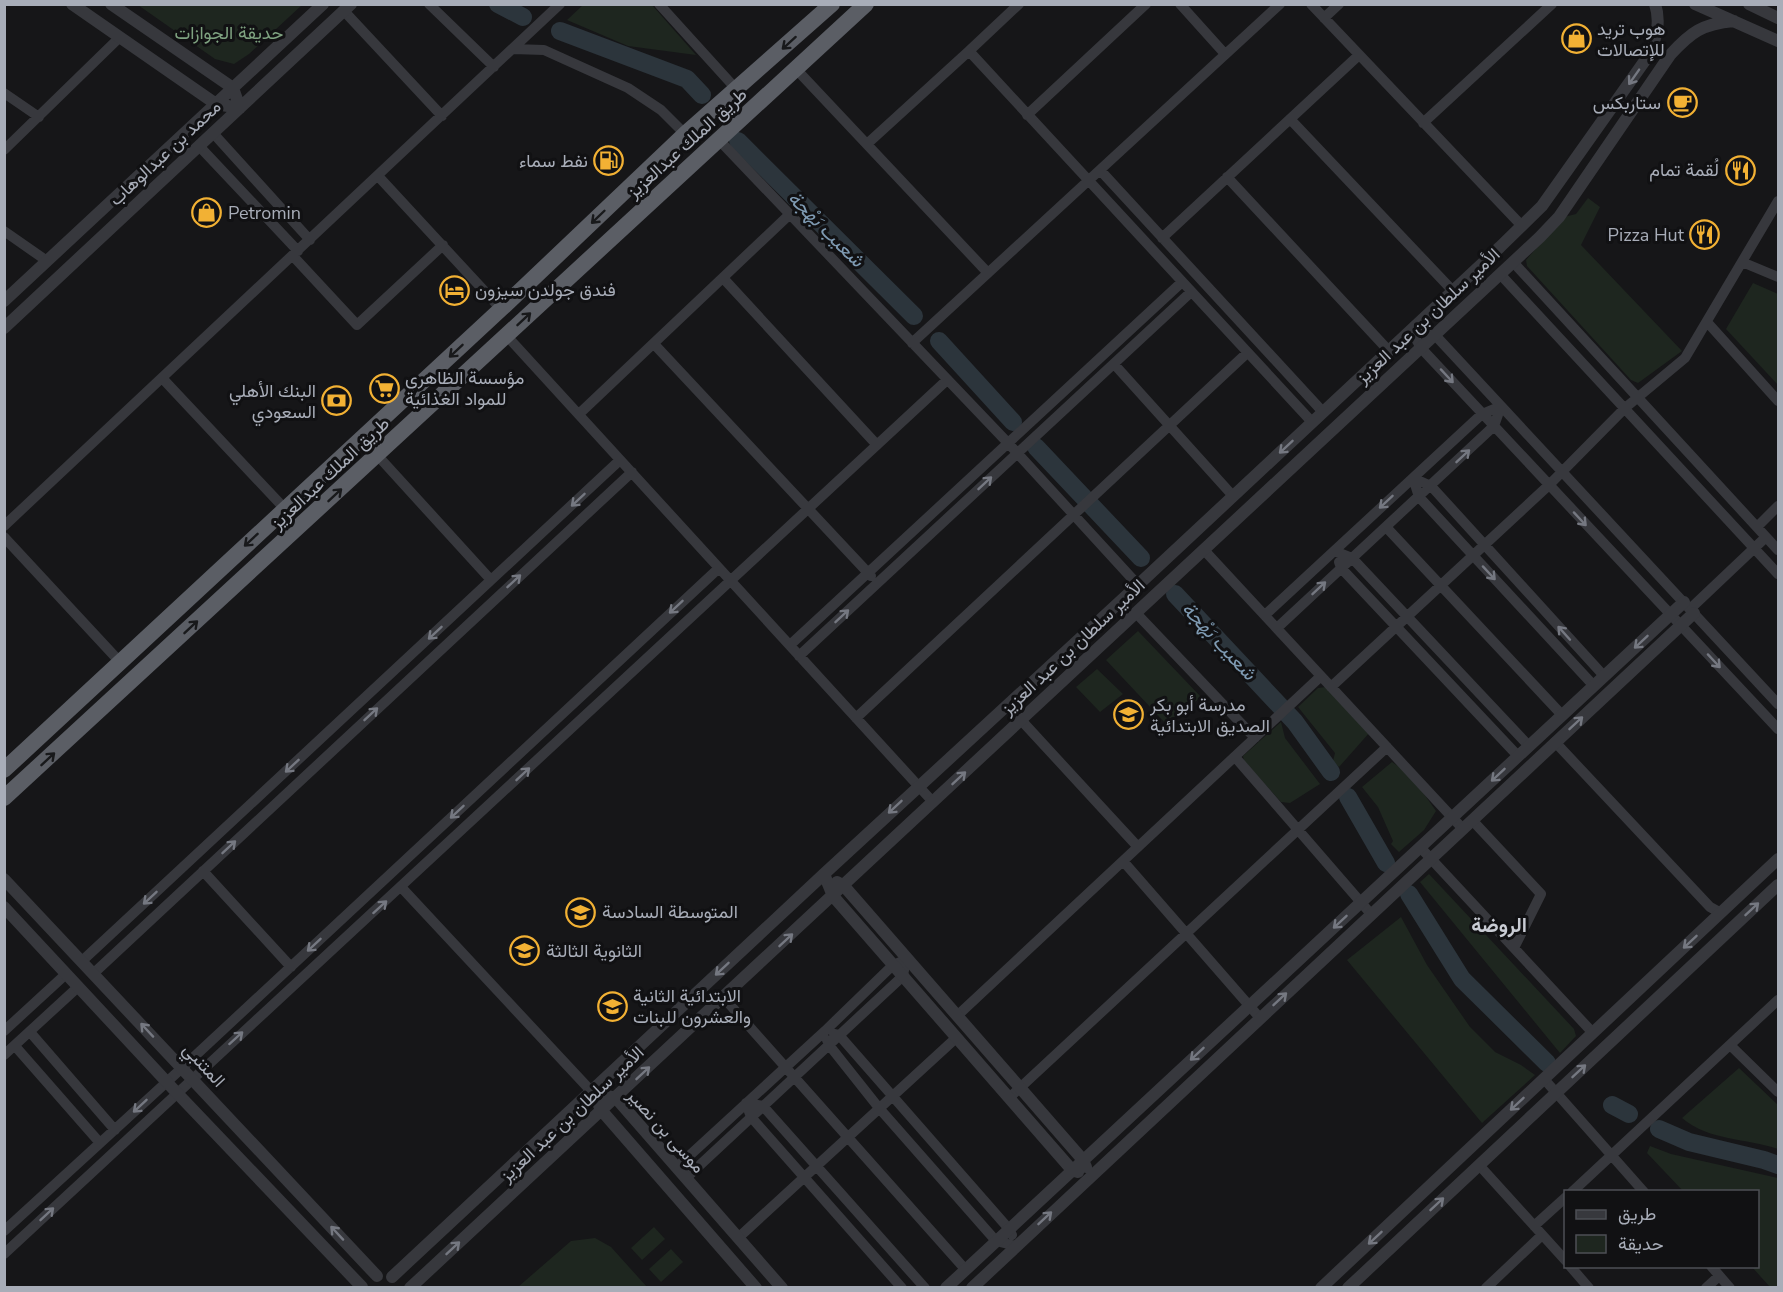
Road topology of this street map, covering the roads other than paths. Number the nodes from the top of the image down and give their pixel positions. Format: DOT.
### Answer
graph roads {
  1 [pos="72,4"];
  2 [pos="111,4"];
  3 [pos="323,4"];
  4 [pos="429,4"];
  5 [pos="560,4"];
  6 [pos="659,4"];
  7 [pos="832,4"];
  8 [pos="866,4"];
  9 [pos="1019,4"];
  10 [pos="1146,4"];
  11 [pos="1180,4"];
  12 [pos="1280,4"];
  13 [pos="1311,4"];
  14 [pos="1339,4"];
  15 [pos="1552,4"];
  16 [pos="1655,4"];
  17 [pos="1695,4"];
  18 [pos="1749,4"];
  19 [pos="347,8"];
  20 [pos="1324,18"];
  21 [pos="1779,18"];
  22 [pos="1734,21"];
  23 [pos="120,38"];
  24 [pos="1779,41"];
  25 [pos="513,49"];
  26 [pos="969,51"];
  27 [pos="1225,54"];
  28 [pos="1359,55"];
  29 [pos="494,67"];
  30 [pos="796,69"];
  31 [pos="233,88"];
  32 [pos="736,90"];
  33 [pos="4,93"];
  34 [pos="216,104"];
  35 [pos="240,108"];
  36 [pos="1027,115"];
  37 [pos="441,116"];
  38 [pos="39,117"];
  39 [pos="1290,119"];
  40 [pos="1424,123"];
  41 [pos="213,133"];
  42 [pos="685,134"];
  43 [pos="719,140"];
  44 [pos="867,144"];
  45 [pos="200,146"];
  46 [pos="4,150"];
  47 [pos="1100,170"];
  48 [pos="378,176"];
  49 [pos="1227,177"];
  50 [pos="1088,181"];
  51 [pos="1779,201"];
  52 [pos="790,214"];
  53 [pos="1522,226"];
  54 [pos="4,231"];
  55 [pos="1162,238"];
  56 [pos="310,240"];
  57 [pos="443,245"];
  58 [pos="296,254"];
  59 [pos="47,261"];
  60 [pos="1513,262"];
  61 [pos="1743,262"];
  62 [pos="988,273"];
  63 [pos="1500,274"];
  64 [pos="1779,277"];
  65 [pos="723,278"];
  66 [pos="1182,282"];
  67 [pos="1453,291"];
  68 [pos="1191,292"];
  69 [pos="4,301"];
  70 [pos="501,309"];
  71 [pos="1707,322"];
  72 [pos="4,328"];
  73 [pos="1412,330"];
  74 [pos="507,335"];
  75 [pos="1435,335"];
  76 [pos="912,343"];
  77 [pos="654,344"];
  78 [pos="1420,348"];
  79 [pos="1389,351"];
  80 [pos="1247,353"];
  81 [pos="1114,364"];
  82 [pos="162,379"];
  83 [pos="947,380"];
  84 [pos="1638,398"];
  85 [pos="1779,401"];
  86 [pos="1501,405"];
  87 [pos="1625,408"];
  88 [pos="1323,412"];
  89 [pos="579,414"];
  90 [pos="1482,414"];
  91 [pos="1312,422"];
  92 [pos="1170,425"];
  93 [pos="1494,426"];
  94 [pos="1008,443"];
  95 [pos="877,445"];
  96 [pos="1017,454"];
  97 [pos="378,456"];
  98 [pos="620,460"];
  99 [pos="1562,471"];
  100 [pos="632,472"];
  101 [pos="1413,478"];
  102 [pos="1549,484"];
  103 [pos="1431,486"];
  104 [pos="1233,496"];
  105 [pos="1419,497"];
  106 [pos="1779,506"];
  107 [pos="808,508"];
  108 [pos="285,509"];
  109 [pos="1077,512"];
  110 [pos="4,526"];
  111 [pos="1386,527"];
  112 [pos="1757,527"];
  113 [pos="4,537"];
  114 [pos="1766,537"];
  115 [pos="1484,544"];
  116 [pos="1754,548"];
  117 [pos="1204,550"];
  118 [pos="1779,550"];
  119 [pos="1334,551"];
  120 [pos="1472,555"];
  121 [pos="1352,558"];
  122 [pos="719,568"];
  123 [pos="1341,568"];
  124 [pos="868,572"];
  125 [pos="1779,574"];
  126 [pos="491,580"];
  127 [pos="730,580"];
  128 [pos="878,583"];
  129 [pos="1138,585"];
  130 [pos="1440,585"];
  131 [pos="1689,608"];
  132 [pos="1136,613"];
  133 [pos="1265,615"];
  134 [pos="1670,615"];
  135 [pos="1407,616"];
  136 [pos="1396,626"];
  137 [pos="1680,626"];
  138 [pos="1276,628"];
  139 [pos="790,645"];
  140 [pos="799,656"];
  141 [pos="120,662"];
  142 [pos="1321,676"];
  143 [pos="1604,676"];
  144 [pos="1594,686"];
  145 [pos="1331,687"];
  146 [pos="1779,704"];
  147 [pos="1562,715"];
  148 [pos="856,718"];
  149 [pos="1021,720"];
  150 [pos="1778,726"];
  151 [pos="1255,738"];
  152 [pos="1555,742"];
  153 [pos="1529,746"];
  154 [pos="1387,747"];
  155 [pos="1518,756"];
  156 [pos="1234,757"];
  157 [pos="4,770"];
  158 [pos="918,786"];
  159 [pos="4,798"];
  160 [pos="933,802"];
  161 [pos="1452,817"];
  162 [pos="1472,820"];
  163 [pos="1462,829"];
  164 [pos="1298,830"];
  165 [pos="1138,847"];
  166 [pos="1420,847"];
  167 [pos="1431,859"];
  168 [pos="1779,859"];
  169 [pos="1123,861"];
  170 [pos="203,871"];
  171 [pos="824,874"];
  172 [pos="4,879"];
  173 [pos="1779,885"];
  174 [pos="844,886"];
  175 [pos="401,887"];
  176 [pos="833,896"];
  177 [pos="1361,902"];
  178 [pos="4,907"];
  179 [pos="1721,913"];
  180 [pos="1371,914"];
  181 [pos="1186,933"];
  182 [pos="1514,948"];
  183 [pos="906,959"];
  184 [pos="82,961"];
  185 [pos="893,965"];
  186 [pos="291,967"];
  187 [pos="94,973"];
  188 [pos="66,974"];
  189 [pos="903,976"];
  190 [pos="78,987"];
  191 [pos="723,998"];
  192 [pos="1779,1000"];
  193 [pos="1249,1005"];
  194 [pos="4,1014"];
  195 [pos="957,1016"];
  196 [pos="1260,1018"];
  197 [pos="13,1023"];
  198 [pos="4,1031"];
  199 [pos="825,1031"];
  200 [pos="30,1032"];
  201 [pos="1593,1033"];
  202 [pos="839,1035"];
  203 [pos="956,1038"];
  204 [pos="1730,1044"];
  205 [pos="829,1045"];
  206 [pos="15,1046"];
  207 [pos="4,1055"];
  208 [pos="786,1066"];
  209 [pos="182,1068"];
  210 [pos="794,1077"];
  211 [pos="192,1079"];
  212 [pos="1544,1079"];
  213 [pos="167,1082"];
  214 [pos="1020,1088"];
  215 [pos="592,1092"];
  216 [pos="1779,1092"];
  217 [pos="177,1093"];
  218 [pos="1556,1093"];
  219 [pos="892,1096"];
  220 [pos="616,1098"];
  221 [pos="1009,1098"];
  222 [pos="746,1103"];
  223 [pos="763,1106"];
  224 [pos="879,1108"];
  225 [pos="602,1111"];
  226 [pos="751,1117"];
  227 [pos="115,1130"];
  228 [pos="848,1137"];
  229 [pos="100,1143"];
  230 [pos="1611,1154"];
  231 [pos="1083,1160"];
  232 [pos="1479,1165"];
  233 [pos="816,1166"];
  234 [pos="677,1167"];
  235 [pos="1072,1170"];
  236 [pos="1090,1176"];
  237 [pos="686,1178"];
  238 [pos="804,1178"];
  239 [pos="1573,1190"];
  240 [pos="1643,1190"];
  241 [pos="1564,1199"];
  242 [pos="1534,1226"];
  243 [pos="1009,1229"];
  244 [pos="4,1231"];
  245 [pos="1542,1235"];
  246 [pos="738,1238"];
  247 [pos="996,1241"];
  248 [pos="1016,1246"];
  249 [pos="4,1254"];
  250 [pos="1564,1259"];
  251 [pos="1572,1268"];
  252 [pos="1713,1268"];
  253 [pos="965,1269"];
  254 [pos="1719,1275"];
  255 [pos="377,1276"];
  256 [pos="392,1277"];
  257 [pos="362,1287"];
  258 [pos="404,1287"];
  259 [pos="410,1287"];
  260 [pos="756,1287"];
  261 [pos="782,1287"];
  262 [pos="902,1287"];
  263 [pos="925,1287"];
  264 [pos="946,1287"];
  265 [pos="972,1287"];
  266 [pos="1321,1287"];
  267 [pos="1348,1287"];
  268 [pos="1486,1287"];
  269 [pos="1589,1287"];
  270 [pos="1706,1287"];
  271 [pos="1730,1287"];
  1 -- 23 [label="street"];
  2 -- 31 [label="street"];
  3 -- 31 [label="street, محمد بن عبدالوهاب"];
  4 -- 29 [label="street"];
  5 -- 25 [label="street"];
  6 -- 32 [label="street"];
  7 -- 32 [label="highway, طريق الملك عبدالعزيز, one-way"];
  8 -- 30 [label="highway, طريق الملك عبدالعزيز"];
  9 -- 26 [label="street"];
  10 -- 36 [label="street"];
  11 -- 27 [label="street"];
  12 -- 27 [label="street"];
  13 -- 20 [label="street"];
  14 -- 20 [label="street"];
  15 -- 40 [label="street"];
  16 -- 53 [label="street, الأمير سلطان بن عبد العزيز, one-way"];
  17 -- 22 [label="street"];
  18 -- 21 [label="street"];
  19 -- 35 [label="street, محمد بن عبدالوهاب"];
  19 -- 37 [label="street"];
  20 -- 28 [label="street"];
  22 -- 24 [label="street"];
  22 -- 60 [label="street, الأمير سلطان بن عبد العزيز"];
  23 -- 34 [label="street"];
  23 -- 38 [label="street"];
  25 -- 29 [label="street"];
  25 -- 42 [label="street"];
  26 -- 36 [label="street"];
  26 -- 44 [label="street"];
  27 -- 47 [label="street"];
  28 -- 39 [label="street"];
  28 -- 40 [label="street"];
  29 -- 37 [label="street"];
  30 -- 43 [label="highway, طريق الملك عبدالعزيز"];
  30 -- 44 [label="street"];
  31 -- 34 [label="street, محمد بن عبدالوهاب"];
  31 -- 35 [label="street"];
  32 -- 42 [label="highway, طريق الملك عبدالعزيز"];
  33 -- 38 [label="street"];
  34 -- 35 [label="street"];
  34 -- 59 [label="street, محمد بن عبدالوهاب"];
  35 -- 41 [label="street, محمد بن عبدالوهاب"];
  36 -- 50 [label="street"];
  37 -- 48 [label="street"];
  38 -- 46 [label="street"];
  39 -- 49 [label="street"];
  39 -- 67 [label="street"];
  40 -- 53 [label="street"];
  41 -- 45 [label="street, محمد بن عبدالوهاب"];
  41 -- 56 [label="street"];
  42 -- 70 [label="highway, طريق الملك عبدالعزيز, one-way"];
  43 -- 52 [label="street"];
  74 -- 43 [label="highway, طريق الملك عبدالعزيز, one-way"];
  44 -- 62 [label="street"];
  45 -- 58 [label="street"];
  45 -- 72 [label="street, محمد بن عبدالوهاب"];
  47 -- 50 [label="street"];
  47 -- 55 [label="street"];
  48 -- 56 [label="street"];
  48 -- 57 [label="street"];
  49 -- 55 [label="street"];
  49 -- 79 [label="street"];
  50 -- 62 [label="street"];
  50 -- 66 [label="street"];
  51 -- 61 [label="street"];
  52 -- 65 [label="street"];
  52 -- 76 [label="street"];
  53 -- 67 [label="street, الأمير سلطان بن عبد العزيز"];
  54 -- 59 [label="street"];
  55 -- 88 [label="street"];
  56 -- 58 [label="street"];
  57 -- 58 [label="street"];
  57 -- 70 [label="street"];
  58 -- 82 [label="street"];
  59 -- 69 [label="street, محمد بن عبدالوهاب"];
  60 -- 63 [label="street, الأمير سلطان بن عبد العزيز"];
  60 -- 84 [label="street"];
  61 -- 64 [label="street"];
  61 -- 71 [label="street"];
  62 -- 76 [label="street"];
  63 -- 75 [label="street, الأمير سلطان بن عبد العزيز"];
  63 -- 87 [label="street"];
  65 -- 77 [label="street"];
  65 -- 95 [label="street"];
  66 -- 68 [label="street"];
  66 -- 94 [label="street"];
  67 -- 73 [label="street, الأمير سلطان بن عبد العزيز"];
  68 -- 80 [label="street"];
  68 -- 81 [label="street"];
  70 -- 108 [label="highway, طريق الملك عبدالعزيز, one-way"];
  71 -- 84 [label="street"];
  71 -- 85 [label="street"];
  73 -- 75 [label="street"];
  73 -- 78 [label="street"];
  73 -- 79 [label="street, الأمير سلطان بن عبد العزيز"];
  74 -- 89 [label="street"];
  74 -- 97 [label="highway, طريق الملك عبدالعزيز"];
  75 -- 78 [label="street, الأمير سلطان بن عبد العزيز"];
  75 -- 86 [label="street"];
  76 -- 83 [label="street"];
  77 -- 89 [label="street"];
  77 -- 107 [label="street"];
  78 -- 90 [label="street, one-way"];
  78 -- 117 [label="street, الأمير سلطان بن عبد العزيز"];
  79 -- 88 [label="street, الأمير سلطان بن عبد العزيز"];
  80 -- 91 [label="street"];
  80 -- 92 [label="street"];
  81 -- 92 [label="street"];
  81 -- 96 [label="street"];
  82 -- 108 [label="street"];
  82 -- 110 [label="street"];
  83 -- 94 [label="street"];
  83 -- 95 [label="street"];
  84 -- 87 [label="street"];
  84 -- 112 [label="street"];
  86 -- 90 [label="street"];
  86 -- 93 [label="street"];
  86 -- 99 [label="street"];
  87 -- 99 [label="street"];
  87 -- 116 [label="street"];
  88 -- 91 [label="street, الأمير سلطان بن عبد العزيز"];
  89 -- 98 [label="street"];
  90 -- 93 [label="street"];
  90 -- 101 [label="street"];
  91 -- 104 [label="street, الأمير سلطان بن عبد العزيز, one-way"];
  92 -- 104 [label="street"];
  92 -- 109 [label="street"];
  93 -- 102 [label="street"];
  103 -- 93 [label="street, one-way"];
  94 -- 96 [label="street"];
  94 -- 124 [label="street"];
  95 -- 107 [label="street"];
  96 -- 109 [label="street"];
  128 -- 96 [label="street, one-way"];
  97 -- 126 [label="street"];
  159 -- 97 [label="highway, طريق الملك عبدالعزيز, one-way"];
  98 -- 100 [label="street"];
  98 -- 126 [label="street, one-way"];
  99 -- 102 [label="street"];
  99 -- 131 [label="street"];
  100 -- 122 [label="street"];
  170 -- 100 [label="street, one-way"];
  101 -- 103 [label="street"];
  101 -- 105 [label="street"];
  101 -- 119 [label="street, one-way"];
  102 -- 115 [label="street"];
  102 -- 134 [label="street, one-way"];
  103 -- 105 [label="street"];
  103 -- 115 [label="street"];
  104 -- 129 [label="street, الأمير سلطان بن عبد العزيز"];
  105 -- 111 [label="street"];
  105 -- 120 [label="street"];
  106 -- 112 [label="street"];
  107 -- 124 [label="street"];
  107 -- 127 [label="street"];
  108 -- 141 [label="highway, طريق الملك عبدالعزيز, one-way"];
  109 -- 129 [label="street"];
  109 -- 148 [label="street"];
  111 -- 121 [label="street"];
  111 -- 130 [label="street"];
  112 -- 114 [label="street"];
  113 -- 141 [label="street"];
  114 -- 116 [label="street"];
  114 -- 118 [label="street"];
  115 -- 120 [label="street"];
  143 -- 115 [label="street, one-way"];
  116 -- 125 [label="street"];
  116 -- 131 [label="street"];
  117 -- 132 [label="street, الأمير سلطان بن عبد العزيز"];
  117 -- 133 [label="street"];
  119 -- 121 [label="street"];
  119 -- 123 [label="street"];
  119 -- 133 [label="street"];
  120 -- 130 [label="street"];
  120 -- 144 [label="street, one-way"];
  121 -- 123 [label="street"];
  121 -- 135 [label="street"];
  122 -- 127 [label="street"];
  122 -- 186 [label="street, one-way"];
  123 -- 136 [label="street"];
  138 -- 123 [label="street, one-way"];
  124 -- 128 [label="street"];
  124 -- 139 [label="street"];
  126 -- 184 [label="street, one-way"];
  127 -- 139 [label="street"];
  175 -- 127 [label="street, one-way"];
  140 -- 128 [label="street, one-way"];
  129 -- 158 [label="street, الأمير سلطان بن عبد العزيز"];
  130 -- 135 [label="street"];
  130 -- 147 [label="street"];
  131 -- 134 [label="street"];
  131 -- 137 [label="street"];
  131 -- 146 [label="street"];
  132 -- 149 [label="street, الأمير سلطان بن عبد العزيز"];
  132 -- 151 [label="street"];
  133 -- 138 [label="street"];
  134 -- 137 [label="street"];
  134 -- 143 [label="street, one-way"];
  135 -- 136 [label="street"];
  135 -- 153 [label="street"];
  136 -- 145 [label="street"];
  136 -- 155 [label="street"];
  137 -- 150 [label="street, one-way"];
  152 -- 137 [label="street, one-way"];
  138 -- 142 [label="street"];
  139 -- 140 [label="street"];
  140 -- 148 [label="street"];
  141 -- 157 [label="highway, طريق الملك عبدالعزيز"];
  142 -- 145 [label="street"];
  142 -- 151 [label="street"];
  143 -- 144 [label="street"];
  144 -- 147 [label="street"];
  145 -- 154 [label="street"];
  147 -- 153 [label="street"];
  148 -- 158 [label="street"];
  160 -- 149 [label="street, الأمير سلطان بن عبد العزيز, one-way"];
  149 -- 165 [label="street"];
  151 -- 156 [label="street"];
  152 -- 162 [label="street"];
  152 -- 179 [label="street"];
  153 -- 155 [label="street"];
  154 -- 161 [label="street"];
  154 -- 164 [label="street"];
  155 -- 161 [label="street, one-way"];
  156 -- 164 [label="street"];
  156 -- 165 [label="street"];
  158 -- 160 [label="street"];
  158 -- 171 [label="street, الأمير سلطان بن عبد العزيز, one-way"];
  160 -- 174 [label="street, الأمير سلطان بن عبد العزيز"];
  161 -- 163 [label="street"];
  161 -- 166 [label="street"];
  162 -- 163 [label="street"];
  162 -- 182 [label="street"];
  163 -- 167 [label="street"];
  164 -- 177 [label="street"];
  164 -- 181 [label="street"];
  165 -- 169 [label="street"];
  166 -- 167 [label="street"];
  166 -- 177 [label="street"];
  167 -- 180 [label="street"];
  167 -- 182 [label="street"];
  168 -- 179 [label="street"];
  169 -- 181 [label="street"];
  169 -- 195 [label="street"];
  170 -- 186 [label="street"];
  170 -- 187 [label="street"];
  171 -- 174 [label="street"];
  171 -- 176 [label="street"];
  171 -- 215 [label="street, الأمير سلطان بن عبد العزيز, one-way"];
  172 -- 184 [label="street, المتنبي"];
  218 -- 173 [label="street, one-way"];
  174 -- 176 [label="street, الأمير سلطان بن عبد العزيز"];
  174 -- 183 [label="street"];
  211 -- 175 [label="street, one-way"];
  175 -- 215 [label="street"];
  176 -- 185 [label="street"];
  191 -- 176 [label="street, الأمير سلطان بن عبد العزيز, one-way"];
  177 -- 180 [label="street"];
  177 -- 193 [label="street, one-way"];
  178 -- 188 [label="street"];
  179 -- 201 [label="street, one-way"];
  196 -- 180 [label="street, one-way"];
  181 -- 193 [label="street"];
  181 -- 214 [label="street"];
  182 -- 201 [label="street"];
  183 -- 185 [label="street"];
  183 -- 189 [label="street"];
  183 -- 195 [label="street"];
  184 -- 187 [label="street, المتنبي"];
  185 -- 189 [label="street"];
  185 -- 199 [label="street"];
  186 -- 209 [label="street"];
  209 -- 187 [label="street, المتنبي, one-way"];
  188 -- 190 [label="street"];
  188 -- 197 [label="street"];
  189 -- 202 [label="street"];
  189 -- 203 [label="street"];
  190 -- 200 [label="street"];
  190 -- 213 [label="street"];
  191 -- 208 [label="street"];
  220 -- 191 [label="street, الأمير سلطان بن عبد العزيز, one-way"];
  192 -- 204 [label="street"];
  193 -- 196 [label="street"];
  193 -- 231 [label="street, one-way"];
  194 -- 197 [label="street"];
  195 -- 214 [label="street"];
  196 -- 236 [label="street"];
  197 -- 198 [label="street"];
  199 -- 202 [label="street"];
  199 -- 205 [label="street"];
  199 -- 208 [label="street"];
  200 -- 206 [label="street"];
  200 -- 227 [label="street"];
  201 -- 212 [label="street"];
  202 -- 205 [label="street"];
  202 -- 219 [label="street"];
  203 -- 219 [label="street"];
  203 -- 221 [label="street"];
  204 -- 216 [label="street"];
  204 -- 230 [label="street"];
  205 -- 210 [label="street"];
  205 -- 224 [label="street"];
  206 -- 207 [label="street"];
  206 -- 229 [label="street"];
  208 -- 210 [label="street"];
  208 -- 222 [label="street"];
  209 -- 211 [label="street, المتنبي"];
  209 -- 213 [label="street"];
  210 -- 223 [label="street"];
  210 -- 228 [label="street"];
  211 -- 217 [label="street"];
  255 -- 211 [label="street, المتنبي, one-way"];
  212 -- 218 [label="street"];
  212 -- 266 [label="street, one-way"];
  213 -- 217 [label="street"];
  213 -- 227 [label="street, one-way"];
  214 -- 221 [label="street"];
  214 -- 231 [label="street"];
  215 -- 220 [label="street, موسى بن نصير"];
  215 -- 225 [label="street, موسى بن نصير"];
  215 -- 256 [label="street, الأمير سلطان بن عبد العزيز"];
  249 -- 217 [label="street, one-way"];
  217 -- 257 [label="street"];
  218 -- 230 [label="street"];
  218 -- 232 [label="street"];
  219 -- 224 [label="street"];
  219 -- 243 [label="street"];
  220 -- 225 [label="street, الأمير سلطان بن عبد العزيز"];
  220 -- 234 [label="street, موسى بن نصير"];
  221 -- 235 [label="street"];
  222 -- 223 [label="street"];
  222 -- 226 [label="street"];
  222 -- 234 [label="street"];
  223 -- 226 [label="street"];
  223 -- 233 [label="street"];
  224 -- 228 [label="street"];
  224 -- 247 [label="street"];
  259 -- 225 [label="street, الأمير سلطان بن عبد العزيز, one-way"];
  225 -- 260 [label="street, موسى بن نصير"];
  226 -- 237 [label="street"];
  226 -- 238 [label="street"];
  227 -- 229 [label="street"];
  228 -- 233 [label="street"];
  228 -- 253 [label="street"];
  229 -- 244 [label="street"];
  230 -- 239 [label="street"];
  230 -- 240 [label="street"];
  231 -- 235 [label="street"];
  231 -- 236 [label="street"];
  232 -- 242 [label="street"];
  267 -- 232 [label="street, one-way"];
  233 -- 238 [label="street"];
  233 -- 263 [label="street"];
  234 -- 237 [label="street, موسى بن نصير"];
  235 -- 236 [label="street"];
  235 -- 243 [label="street"];
  248 -- 236 [label="street, one-way"];
  237 -- 246 [label="street, موسى بن نصير"];
  238 -- 246 [label="street"];
  238 -- 262 [label="street"];
  241 -- 242 [label="street"];
  242 -- 245 [label="street"];
  243 -- 247 [label="street"];
  243 -- 248 [label="street"];
  245 -- 250 [label="street"];
  245 -- 268 [label="street"];
  246 -- 261 [label="street, موسى بن نصير"];
  247 -- 248 [label="street"];
  247 -- 253 [label="street"];
  248 -- 265 [label="street"];
  251 -- 269 [label="street"];
  252 -- 254 [label="street"];
  253 -- 264 [label="street"];
  254 -- 270 [label="street"];
  254 -- 271 [label="street"];
  255 -- 256 [label="street"];
  255 -- 257 [label="street"];
  256 -- 258 [label="street"];
}
